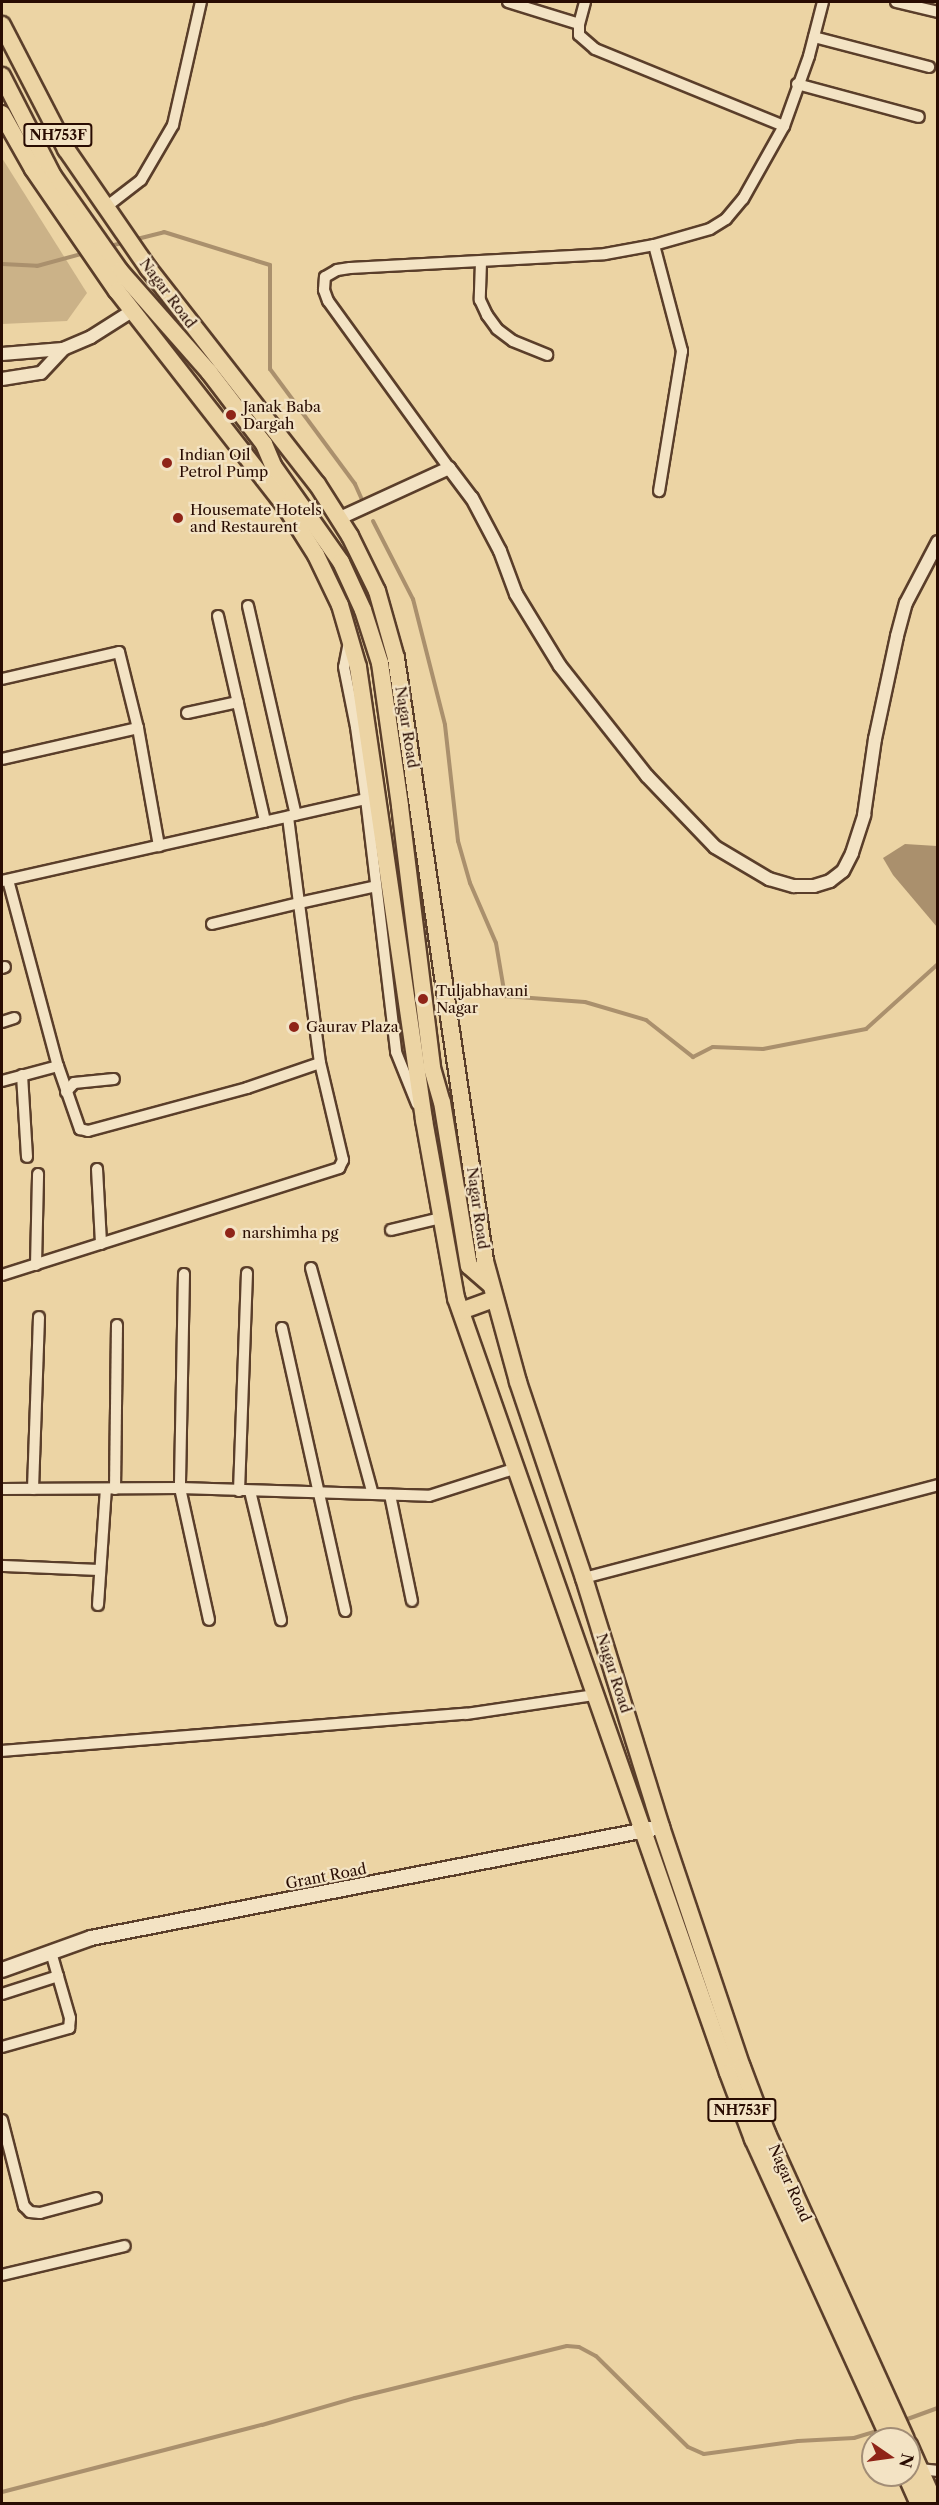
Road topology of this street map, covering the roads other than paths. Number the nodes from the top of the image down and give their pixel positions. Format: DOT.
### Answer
graph roads {
  1 [pos="201,2"];
  2 [pos="508,2"];
  3 [pos="585,2"];
  4 [pos="823,2"];
  5 [pos="896,2"];
  6 [pos="938,12"];
  7 [pos="579,24"];
  8 [pos="2,25"];
  9 [pos="814,37"];
  10 [pos="929,67"];
  11 [pos="2,76"];
  12 [pos="798,85"];
  13 [pos="2,114"];
  14 [pos="919,117"];
  15 [pos="784,126"];
  16 [pos="106,207"];
  17 [pos="654,245"];
  18 [pos="97,251"];
  19 [pos="481,262"];
  20 [pos="145,298"];
  21 [pos="132,310"];
  22 [pos="184,315"];
  23 [pos="63,349"];
  24 [pos="2,354"];
  25 [pos="547,355"];
  26 [pos="2,379"];
  27 [pos="449,468"];
  28 [pos="659,491"];
  29 [pos="340,518"];
  30 [pos="938,542"];
  31 [pos="248,606"];
  32 [pos="218,616"];
  33 [pos="350,639"];
  34 [pos="2,679"];
  35 [pos="238,702"];
  36 [pos="187,713"];
  37 [pos="138,728"];
  38 [pos="2,759"];
  39 [pos="366,799"];
  40 [pos="292,816"];
  41 [pos="265,822"];
  42 [pos="159,846"];
  43 [pos="5,880"];
  44 [pos="376,886"];
  45 [pos="299,903"];
  46 [pos="212,924"];
  47 [pos="14,1018"];
  48 [pos="2,1022"];
  49 [pos="320,1063"];
  50 [pos="58,1066"];
  51 [pos="22,1076"];
  52 [pos="114,1079"];
  53 [pos="2,1081"];
  54 [pos="66,1092"];
  55 [pos="424,1120"];
  56 [pos="27,1157"];
  57 [pos="98,1169"];
  58 [pos="38,1174"];
  59 [pos="441,1218"];
  60 [pos="391,1230"];
  61 [pos="101,1244"];
  62 [pos="36,1265"];
  63 [pos="311,1268"];
  64 [pos="247,1273"];
  65 [pos="184,1274"];
  66 [pos="2,1275"];
  67 [pos="493,1292"];
  68 [pos="461,1311"];
  69 [pos="39,1317"];
  70 [pos="117,1325"];
  71 [pos="282,1328"];
  72 [pos="517,1468"];
  73 [pos="938,1485"];
  74 [pos="180,1488"];
  75 [pos="2,1489"];
  76 [pos="33,1489"];
  77 [pos="110,1489"];
  78 [pos="245,1491"];
  79 [pos="320,1493"];
  80 [pos="373,1494"];
  81 [pos="390,1495"];
  82 [pos="2,1566"];
  83 [pos="100,1570"];
  84 [pos="584,1578"];
  85 [pos="412,1601"];
  86 [pos="98,1605"];
  87 [pos="345,1611"];
  88 [pos="209,1620"];
  89 [pos="281,1620"];
  90 [pos="594,1695"];
  91 [pos="2,1751"];
  92 [pos="661,1827"];
  93 [pos="642,1832"];
  94 [pos="51,1953"];
  95 [pos="2,1970"];
  96 [pos="58,1976"];
  97 [pos="2,1994"];
  98 [pos="2,2047"];
  99 [pos="2,2120"];
  100 [pos="96,2198"];
  101 [pos="124,2246"];
  102 [pos="2,2275"];
  103 [pos="896,2427"];
  104 [pos="896,2427"];
  105 [pos="938,2471"];
  106 [pos="921,2472"];
  107 [pos="921,2484"];
  108 [pos="916,2487"];
  109 [pos="919,2504"];
  110 [pos="935,2504"];
  1 -- 16 [label="street"];
  2 -- 7 [label="street"];
  3 -- 7 [label="street"];
  4 -- 9 [label="street"];
  5 -- 6 [label="street"];
  7 -- 15 [label="street"];
  8 -- 16 [label="highway, Nagar Road / NH753F"];
  9 -- 10 [label="street"];
  9 -- 12 [label="street"];
  11 -- 18 [label="highway"];
  12 -- 14 [label="street"];
  12 -- 15 [label="street"];
  13 -- 18 [label="highway, Nagar Road / NH753F"];
  15 -- 17 [label="street"];
  16 -- 22 [label="highway, Nagar Road / NH753F"];
  17 -- 19 [label="street"];
  17 -- 28 [label="street"];
  18 -- 20 [label="highway"];
  18 -- 21 [label="highway, Nagar Road / NH753F"];
  19 -- 25 [label="street"];
  19 -- 27 [label="street"];
  20 -- 22 [label="highway"];
  20 -- 67 [label="highway"];
  21 -- 23 [label="street"];
  21 -- 33 [label="highway, Nagar Road / NH753F"];
  22 -- 29 [label="highway, Nagar Road / NH753F"];
  23 -- 24 [label="street"];
  23 -- 26 [label="street"];
  27 -- 29 [label="street"];
  27 -- 30 [label="street"];
  29 -- 67 [label="highway, Nagar Road / NH753F"];
  31 -- 40 [label="street"];
  32 -- 35 [label="street"];
  33 -- 39 [label="street"];
  33 -- 55 [label="highway, Nagar Road / NH753F"];
  34 -- 37 [label="street"];
  35 -- 36 [label="street"];
  35 -- 41 [label="street"];
  37 -- 38 [label="street"];
  37 -- 42 [label="street"];
  39 -- 40 [label="street"];
  39 -- 44 [label="street"];
  40 -- 41 [label="street"];
  40 -- 45 [label="street"];
  41 -- 42 [label="street"];
  42 -- 43 [label="street"];
  43 -- 50 [label="street"];
  44 -- 45 [label="street"];
  44 -- 55 [label="street"];
  45 -- 46 [label="street"];
  45 -- 49 [label="street"];
  47 -- 48 [label="street"];
  49 -- 54 [label="street"];
  49 -- 61 [label="street"];
  50 -- 51 [label="street"];
  50 -- 54 [label="street"];
  51 -- 53 [label="street"];
  51 -- 56 [label="street"];
  52 -- 54 [label="street"];
  55 -- 59 [label="highway, Nagar Road / NH753F"];
  57 -- 61 [label="street"];
  58 -- 62 [label="street"];
  59 -- 60 [label="street"];
  59 -- 68 [label="highway, Nagar Road / NH753F"];
  61 -- 62 [label="street"];
  62 -- 66 [label="street"];
  63 -- 80 [label="street"];
  64 -- 78 [label="street"];
  65 -- 74 [label="street"];
  67 -- 68 [label="highway"];
  67 -- 84 [label="highway, Nagar Road / NH753F"];
  68 -- 72 [label="highway, Nagar Road / NH753F"];
  69 -- 76 [label="street"];
  70 -- 77 [label="street"];
  71 -- 79 [label="street"];
  72 -- 81 [label="street"];
  72 -- 90 [label="highway, Nagar Road / NH753F"];
  73 -- 84 [label="street"];
  74 -- 77 [label="street"];
  74 -- 78 [label="street"];
  74 -- 88 [label="street"];
  75 -- 76 [label="street"];
  76 -- 77 [label="street"];
  77 -- 83 [label="street"];
  78 -- 79 [label="street"];
  78 -- 89 [label="street"];
  79 -- 80 [label="street"];
  79 -- 87 [label="street"];
  80 -- 81 [label="street"];
  81 -- 85 [label="street"];
  82 -- 83 [label="street"];
  83 -- 86 [label="street"];
  84 -- 92 [label="highway, Nagar Road / NH753F"];
  90 -- 91 [label="street"];
  90 -- 93 [label="highway, Nagar Road / NH753F"];
  92 -- 93 [label="main road, Grant Road"];
  92 -- 103 [label="highway, Nagar Road / NH753F"];
  93 -- 94 [label="main road, Grant Road"];
  93 -- 104 [label="highway, Nagar Road / NH753F"];
  94 -- 95 [label="main road, Grant Road"];
  94 -- 96 [label="street"];
  96 -- 97 [label="street"];
  96 -- 98 [label="street"];
  99 -- 100 [label="street"];
  101 -- 102 [label="street"];
  105 -- 106 [label="street"];
  107 -- 110 [label="highway"];
  108 -- 109 [label="highway"];
}
